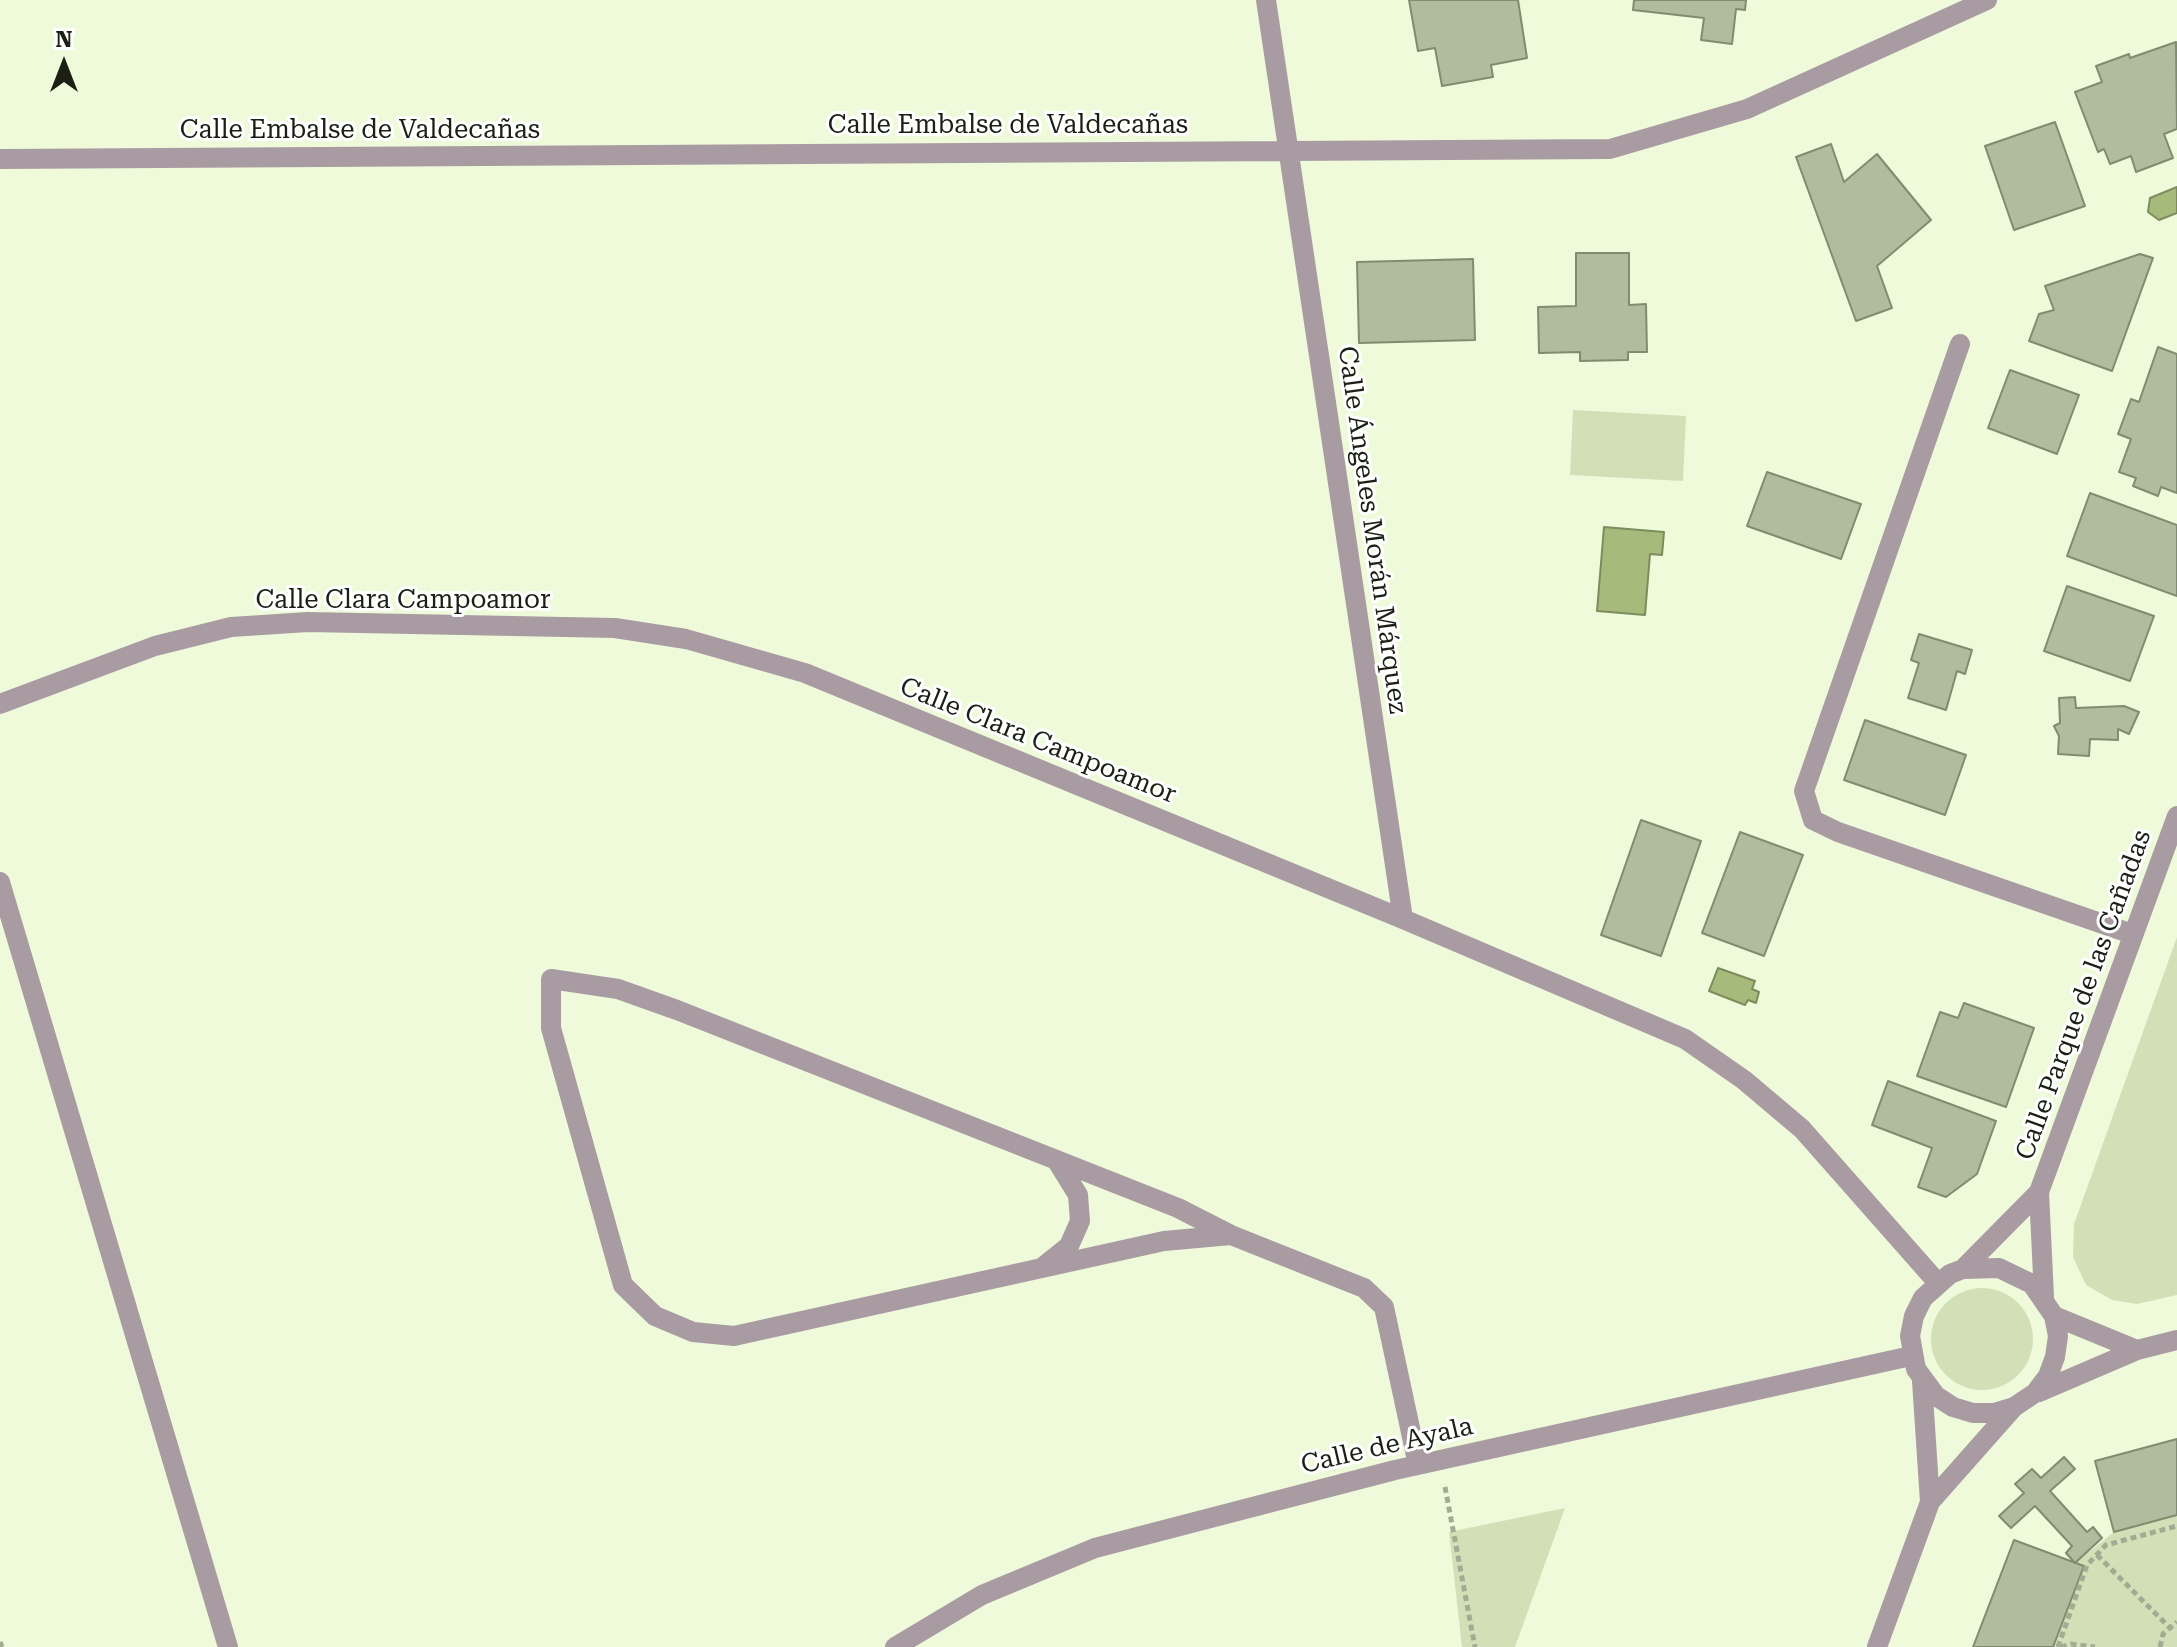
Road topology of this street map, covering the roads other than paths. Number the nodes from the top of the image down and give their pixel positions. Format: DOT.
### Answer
graph roads {
  1 [pos="1266,0"];
  2 [pos="1987,0"];
  3 [pos="1289,149"];
  4 [pos="0,159"];
  5 [pos="1960,344"];
  6 [pos="0,704"];
  7 [pos="2177,816"];
  8 [pos="0,882"];
  9 [pos="1403,919"];
  10 [pos="2132,934"];
  11 [pos="1057,1161"];
  12 [pos="2039,1192"];
  13 [pos="1231,1235"];
  14 [pos="1041,1268"];
  15 [pos="1963,1269"];
  16 [pos="1937,1282"];
  17 [pos="2044,1297"];
  18 [pos="2054,1316"];
  19 [pos="2177,1340"];
  20 [pos="2137,1350"];
  21 [pos="1911,1356"];
  22 [pos="1922,1381"];
  23 [pos="2035,1393"];
  24 [pos="2014,1407"];
  25 [pos="1418,1465"];
  26 [pos="1930,1502"];
  27 [pos="228,1647"];
  28 [pos="895,1647"];
  29 [pos="1877,1647"];
  1 -- 3 [label="street, Calle Ángeles Morán Márquez"];
  2 -- 3 [label="street, Calle Embalse de Valdecañas"];
  3 -- 4 [label="street, Calle Embalse de Valdecañas"];
  3 -- 9 [label="street, Calle Ángeles Morán Márquez"];
  5 -- 10 [label="street"];
  6 -- 9 [label="street, Calle Clara Campoamor"];
  7 -- 10 [label="street, Calle Parque de las Cañadas"];
  8 -- 27 [label="street"];
  9 -- 16 [label="street, Calle Clara Campoamor"];
  10 -- 12 [label="street, Calle Parque de las Cañadas"];
  11 -- 13 [label="street"];
  11 -- 14 [label="street"];
  11 -- 14 [label="street"];
  12 -- 15 [label="street, Calle Parque de las Cañadas"];
  12 -- 17 [label="street, Calle Parque de las Cañadas"];
  13 -- 14 [label="street"];
  13 -- 25 [label="street"];
  15 -- 16 [label="street"];
  15 -- 17 [label="street"];
  16 -- 21 [label="street"];
  17 -- 18 [label="street"];
  18 -- 20 [label="street"];
  18 -- 23 [label="street"];
  19 -- 20 [label="street"];
  20 -- 23 [label="street"];
  21 -- 22 [label="street"];
  21 -- 25 [label="street, Calle de Ayala"];
  22 -- 24 [label="street"];
  22 -- 26 [label="street"];
  23 -- 24 [label="street"];
  24 -- 26 [label="street"];
  25 -- 28 [label="street, Calle de Ayala"];
  26 -- 29 [label="street"];
}
